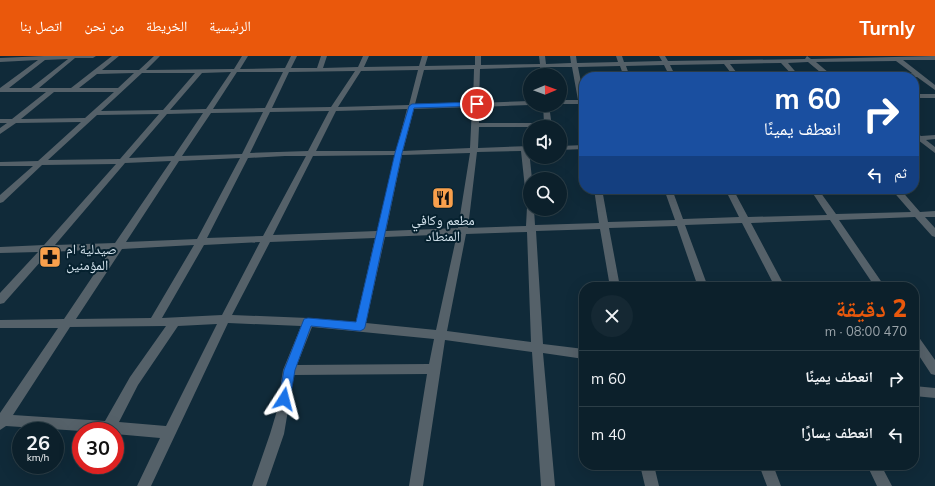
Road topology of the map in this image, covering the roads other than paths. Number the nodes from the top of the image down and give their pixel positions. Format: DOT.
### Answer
graph roads {
  1 [pos="93,56"];
  2 [pos="116,56"];
  3 [pos="157,56"];
  4 [pos="245,56"];
  5 [pos="294,56"];
  6 [pos="324,56"];
  7 [pos="366,56"];
  8 [pos="425,56"];
  9 [pos="478,56"];
  10 [pos="542,56"];
  11 [pos="573,56"];
  12 [pos="619,56"];
  13 [pos="662,56"];
  14 [pos="714,56"];
  15 [pos="45,57"];
  16 [pos="74,57"];
  17 [pos="895,57"];
  18 [pos="808,58"];
  19 [pos="844,58"];
  20 [pos="935,58"];
  21 [pos="777,59"];
  22 [pos="0,60"];
  23 [pos="718,62"];
  24 [pos="726,62"];
  25 [pos="666,63"];
  26 [pos="575,64"];
  27 [pos="622,64"];
  28 [pos="544,65"];
  29 [pos="478,67"];
  30 [pos="422,68"];
  31 [pos="288,69"];
  32 [pos="320,69"];
  33 [pos="361,69"];
  34 [pos="236,70"];
  35 [pos="200,71"];
  36 [pos="97,72"];
  37 [pos="140,72"];
  38 [pos="625,72"];
  39 [pos="670,72"];
  40 [pos="733,72"];
  41 [pos="791,72"];
  42 [pos="825,72"];
  43 [pos="913,72"];
  44 [pos="919,76"];
  45 [pos="579,83"];
  46 [pos="935,88"];
  47 [pos="1,90"];
  48 [pos="33,90"];
  49 [pos="52,90"];
  50 [pos="73,90"];
  51 [pos="121,90"];
  52 [pos="919,96"];
  53 [pos="935,96"];
  54 [pos="567,102"];
  55 [pos="579,102"];
  56 [pos="523,103"];
  57 [pos="477,104"];
  58 [pos="412,106"];
  59 [pos="268,109"];
  60 [pos="334,109"];
  61 [pos="165,112"];
  62 [pos="208,112"];
  63 [pos="96,113"];
  64 [pos="0,120"];
  65 [pos="14,120"];
  66 [pos="87,120"];
  67 [pos="476,125"];
  68 [pos="523,126"];
  69 [pos="0,132"];
  70 [pos="919,136"];
  71 [pos="935,137"];
  72 [pos="919,138"];
  73 [pos="579,147"];
  74 [pos="523,148"];
  75 [pos="567,148"];
  76 [pos="474,150"];
  77 [pos="935,151"];
  78 [pos="311,153"];
  79 [pos="399,153"];
  80 [pos="246,156"];
  81 [pos="177,158"];
  82 [pos="122,161"];
  83 [pos="41,163"];
  84 [pos="0,164"];
  85 [pos="599,194"];
  86 [pos="670,194"];
  87 [pos="731,194"];
  88 [pos="817,194"];
  89 [pos="900,194"];
  90 [pos="0,200"];
  91 [pos="918,214"];
  92 [pos="935,214"];
  93 [pos="531,216"];
  94 [pos="833,217"];
  95 [pos="744,220"];
  96 [pos="680,223"];
  97 [pos="605,225"];
  98 [pos="532,228"];
  99 [pos="463,231"];
  100 [pos="382,234"];
  101 [pos="935,234"];
  102 [pos="268,239"];
  103 [pos="201,241"];
  104 [pos="119,246"];
  105 [pos="46,249"];
  106 [pos="0,250"];
  107 [pos="614,282"];
  108 [pos="701,282"];
  109 [pos="777,282"];
  110 [pos="877,282"];
  111 [pos="0,300"];
  112 [pos="225,319"];
  113 [pos="155,321"];
  114 [pos="175,322"];
  115 [pos="308,322"];
  116 [pos="67,323"];
  117 [pos="0,324"];
  118 [pos="360,327"];
  119 [pos="440,335"];
  120 [pos="919,346"];
  121 [pos="537,348"];
  122 [pos="579,353"];
  123 [pos="434,369"];
  124 [pos="289,370"];
  125 [pos="935,370"];
  126 [pos="919,391"];
  127 [pos="935,393"];
  128 [pos="2,422"];
  129 [pos="112,422"];
  130 [pos="72,425"];
  131 [pos="124,428"];
  132 [pos="170,433"];
  133 [pos="648,470"];
  134 [pos="768,470"];
  135 [pos="877,470"];
  136 [pos="144,486"];
  137 [pos="259,486"];
  138 [pos="416,486"];
  139 [pos="548,486"];
  140 [pos="652,486"];
  141 [pos="774,486"];
  142 [pos="885,486"];
  1 -- 16 [label="street"];
  2 -- 36 [label="street"];
  3 -- 37 [label="street"];
  4 -- 34 [label="street"];
  5 -- 31 [label="street"];
  6 -- 32 [label="street"];
  7 -- 33 [label="street"];
  8 -- 30 [label="street"];
  9 -- 29 [label="street"];
  10 -- 28 [label="street"];
  11 -- 26 [label="street"];
  12 -- 27 [label="street"];
  13 -- 25 [label="street"];
  14 -- 23 [label="street"];
  15 -- 16 [label="street"];
  15 -- 22 [label="street"];
  15 -- 47 [label="street"];
  16 -- 48 [label="street"];
  17 -- 19 [label="street"];
  17 -- 20 [label="street"];
  17 -- 43 [label="street"];
  18 -- 19 [label="street"];
  18 -- 21 [label="street"];
  18 -- 42 [label="street"];
  21 -- 24 [label="street"];
  21 -- 41 [label="street"];
  23 -- 24 [label="street"];
  23 -- 25 [label="street"];
  24 -- 40 [label="street"];
  25 -- 27 [label="street"];
  25 -- 39 [label="street"];
  26 -- 27 [label="street"];
  26 -- 28 [label="street"];
  26 -- 45 [label="street"];
  27 -- 38 [label="street"];
  28 -- 29 [label="street"];
  29 -- 30 [label="street"];
  29 -- 57 [label="street"];
  30 -- 33 [label="street"];
  30 -- 58 [label="street"];
  31 -- 32 [label="street"];
  31 -- 34 [label="street"];
  31 -- 59 [label="street"];
  32 -- 33 [label="street"];
  33 -- 60 [label="street"];
  34 -- 35 [label="street"];
  34 -- 62 [label="street"];
  35 -- 37 [label="street"];
  35 -- 61 [label="street"];
  36 -- 37 [label="street"];
  36 -- 50 [label="street"];
  37 -- 51 [label="street"];
  44 -- 46 [label="street"];
  47 -- 48 [label="street"];
  48 -- 49 [label="street"];
  49 -- 50 [label="street"];
  49 -- 65 [label="street"];
  50 -- 51 [label="street"];
  51 -- 63 [label="street"];
  52 -- 53 [label="street"];
  54 -- 55 [label="street"];
  56 -- 57 [label="street"];
  57 -- 58 [label="street"];
  57 -- 67 [label="street"];
  58 -- 60 [label="street"];
  58 -- 79 [label="street"];
  59 -- 60 [label="street"];
  59 -- 62 [label="street"];
  59 -- 80 [label="street"];
  60 -- 78 [label="street"];
  61 -- 62 [label="street"];
  61 -- 63 [label="street"];
  61 -- 82 [label="street"];
  62 -- 81 [label="street"];
  63 -- 66 [label="street"];
  64 -- 65 [label="street"];
  65 -- 66 [label="street"];
  65 -- 69 [label="street"];
  66 -- 83 [label="street"];
  67 -- 68 [label="street"];
  67 -- 76 [label="street"];
  70 -- 71 [label="street"];
  72 -- 77 [label="street"];
  73 -- 75 [label="street"];
  74 -- 76 [label="street"];
  76 -- 79 [label="street"];
  76 -- 99 [label="street"];
  78 -- 79 [label="street"];
  78 -- 80 [label="street"];
  78 -- 102 [label="street"];
  79 -- 100 [label="street"];
  80 -- 81 [label="street"];
  80 -- 103 [label="street"];
  81 -- 82 [label="street"];
  81 -- 104 [label="street"];
  82 -- 83 [label="street"];
  82 -- 105 [label="street"];
  83 -- 84 [label="street"];
  83 -- 90 [label="street"];
  85 -- 97 [label="street"];
  86 -- 96 [label="street"];
  87 -- 95 [label="street"];
  88 -- 94 [label="street"];
  89 -- 91 [label="street"];
  91 -- 92 [label="street"];
  91 -- 94 [label="street"];
  91 -- 101 [label="street"];
  93 -- 98 [label="street"];
  94 -- 95 [label="street"];
  94 -- 110 [label="street"];
  95 -- 96 [label="street"];
  95 -- 109 [label="street"];
  96 -- 97 [label="street"];
  96 -- 108 [label="street"];
  97 -- 98 [label="street"];
  97 -- 107 [label="street"];
  98 -- 99 [label="street"];
  98 -- 121 [label="street"];
  99 -- 100 [label="street"];
  99 -- 119 [label="street"];
  100 -- 102 [label="street"];
  100 -- 118 [label="street"];
  102 -- 103 [label="street"];
  102 -- 112 [label="street"];
  103 -- 104 [label="street"];
  103 -- 113 [label="street"];
  104 -- 105 [label="street"];
  104 -- 116 [label="street"];
  105 -- 106 [label="street"];
  105 -- 111 [label="street"];
  112 -- 114 [label="street"];
  112 -- 115 [label="street"];
  112 -- 132 [label="street"];
  113 -- 114 [label="street"];
  113 -- 116 [label="street"];
  114 -- 129 [label="street"];
  115 -- 118 [label="street"];
  115 -- 124 [label="street"];
  116 -- 117 [label="street"];
  116 -- 128 [label="street"];
  118 -- 119 [label="street"];
  119 -- 121 [label="street"];
  119 -- 123 [label="street"];
  120 -- 125 [label="street"];
  121 -- 122 [label="street"];
  121 -- 139 [label="street"];
  123 -- 124 [label="street"];
  123 -- 138 [label="street"];
  124 -- 137 [label="street"];
  126 -- 127 [label="street"];
  128 -- 130 [label="street"];
  131 -- 132 [label="street"];
  132 -- 136 [label="street"];
  133 -- 140 [label="street"];
  134 -- 141 [label="street"];
  135 -- 142 [label="street"];
}
